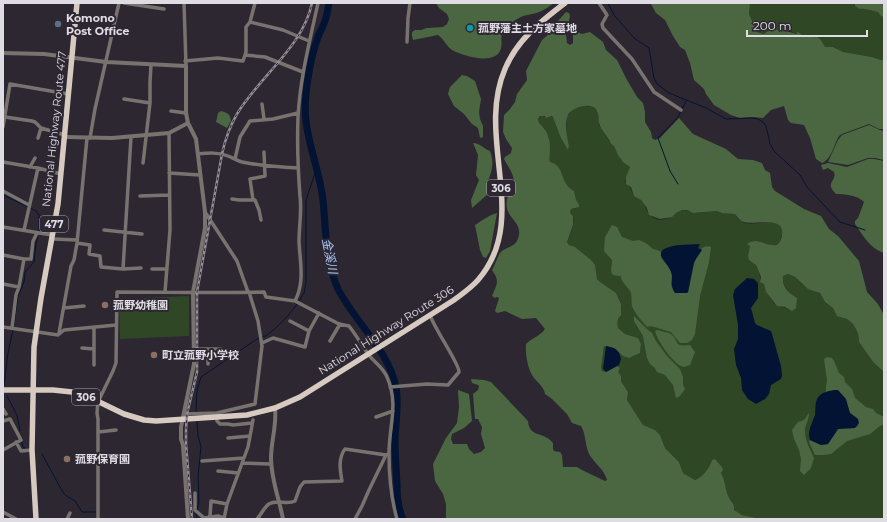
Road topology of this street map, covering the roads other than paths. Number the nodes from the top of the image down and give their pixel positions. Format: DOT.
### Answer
graph roads {
  1 [pos="77,3"];
  2 [pos="119,3"];
  3 [pos="124,3"];
  4 [pos="184,3"];
  5 [pos="255,3"];
  6 [pos="318,3"];
  7 [pos="410,3"];
  8 [pos="565,3"];
  9 [pos="599,3"];
  10 [pos="164,9"];
  11 [pos="250,22"];
  12 [pos="310,41"];
  13 [pos="407,42"];
  14 [pos="3,53"];
  15 [pos="245,55"];
  16 [pos="72,57"];
  17 [pos="106,62"];
  18 [pos="186,63"];
  19 [pos="151,65"];
  20 [pos="304,72"];
  21 [pos="68,94"];
  22 [pos="124,99"];
  23 [pos="5,102"];
  24 [pos="150,103"];
  25 [pos="262,104"];
  26 [pos="680,110"];
  27 [pos="171,111"];
  28 [pos="186,113"];
  29 [pos="299,114"];
  30 [pos="5,117"];
  31 [pos="264,119"];
  32 [pos="188,123"];
  33 [pos="3,127"];
  34 [pos="41,128"];
  35 [pos="169,134"];
  36 [pos="65,136"];
  37 [pos="131,136"];
  38 [pos="146,136"];
  39 [pos="38,138"];
  40 [pos="88,138"];
  41 [pos="264,152"];
  42 [pos="198,154"];
  43 [pos="35,158"];
  44 [pos="235,159"];
  45 [pos="3,162"];
  46 [pos="143,162"];
  47 [pos="264,166"];
  48 [pos="30,167"];
  49 [pos="38,168"];
  50 [pos="298,168"];
  51 [pos="61,174"];
  52 [pos="169,174"];
  53 [pos="200,175"];
  54 [pos="3,191"];
  55 [pos="169,195"];
  56 [pos="140,196"];
  57 [pos="232,199"];
  58 [pos="253,200"];
  59 [pos="29,205"];
  60 [pos="205,212"];
  61 [pos="261,220"];
  62 [pos="3,227"];
  63 [pos="24,230"];
  64 [pos="104,230"];
  65 [pos="125,232"];
  66 [pos="37,233"];
  67 [pos="142,234"];
  68 [pos="53,237"];
  69 [pos="77,242"];
  70 [pos="3,255"];
  71 [pos="24,259"];
  72 [pos="141,268"];
  73 [pos="123,269"];
  74 [pos="152,269"];
  75 [pos="167,269"];
  76 [pos="3,284"];
  77 [pos="19,287"];
  78 [pos="165,292"];
  79 [pos="193,292"];
  80 [pos="248,292"];
  81 [pos="297,302"];
  82 [pos="84,306"];
  83 [pos="64,308"];
  84 [pos="319,313"];
  85 [pos="430,316"];
  86 [pos="290,321"];
  87 [pos="116,324"];
  88 [pos="340,324"];
  89 [pos="3,327"];
  90 [pos="94,327"];
  91 [pos="13,329"];
  92 [pos="309,331"];
  93 [pos="35,332"];
  94 [pos="60,333"];
  95 [pos="330,341"];
  96 [pos="261,342"];
  97 [pos="82,348"];
  98 [pos="94,349"];
  99 [pos="194,349"];
  100 [pos="208,349"];
  101 [pos="222,349"];
  102 [pos="370,352"];
  103 [pos="208,364"];
  104 [pos="94,365"];
  105 [pos="391,386"];
  106 [pos="6,390"];
  107 [pos="33,390"];
  108 [pos="98,402"];
  109 [pos="275,408"];
  110 [pos="3,409"];
  111 [pos="393,411"];
  112 [pos="6,414"];
  113 [pos="184,414"];
  114 [pos="219,415"];
  115 [pos="376,417"];
  116 [pos="3,421"];
  117 [pos="116,430"];
  118 [pos="98,432"];
  119 [pos="250,436"];
  120 [pos="228,438"];
  121 [pos="16,442"];
  122 [pos="3,450"];
  123 [pos="32,450"];
  124 [pos="387,454"];
  125 [pos="244,458"];
  126 [pos="202,461"];
  127 [pos="242,463"];
  128 [pos="271,464"];
  129 [pos="218,471"];
  130 [pos="238,474"];
  131 [pos="195,493"];
  132 [pos="279,502"];
  133 [pos="227,504"];
  134 [pos="3,512"];
  135 [pos="70,513"];
  136 [pos="210,517"];
  137 [pos="16,519"];
  138 [pos="36,519"];
  139 [pos="67,519"];
  140 [pos="98,519"];
  141 [pos="188,519"];
  142 [pos="224,519"];
  143 [pos="256,519"];
  144 [pos="283,519"];
  145 [pos="355,519"];
  146 [pos="397,519"];
  1 -- 16 [label="highway, National Highway Route 477 / 477"];
  2 -- 17 [label="street"];
  3 -- 10 [label="street"];
  4 -- 18 [label="street"];
  5 -- 11 [label="street"];
  6 -- 12 [label="street"];
  7 -- 13 [label="street"];
  8 -- 85 [label="highway, National Highway Route 306 / 306"];
  9 -- 26 [label="street"];
  11 -- 12 [label="street"];
  11 -- 15 [label="street"];
  12 -- 20 [label="street"];
  14 -- 16 [label="street"];
  15 -- 18 [label="street"];
  15 -- 20 [label="street"];
  16 -- 17 [label="street"];
  16 -- 21 [label="highway, National Highway Route 477 / 477"];
  17 -- 19 [label="street"];
  17 -- 40 [label="street"];
  18 -- 19 [label="street"];
  18 -- 28 [label="street"];
  19 -- 24 [label="street"];
  20 -- 29 [label="street"];
  21 -- 23 [label="street"];
  21 -- 36 [label="highway, National Highway Route 477 / 477"];
  22 -- 24 [label="street"];
  23 -- 30 [label="street"];
  24 -- 38 [label="street"];
  25 -- 31 [label="street"];
  27 -- 28 [label="street"];
  28 -- 32 [label="street"];
  29 -- 31 [label="street"];
  29 -- 50 [label="street"];
  30 -- 33 [label="street"];
  30 -- 34 [label="street"];
  31 -- 44 [label="street"];
  32 -- 35 [label="street"];
  32 -- 42 [label="street"];
  34 -- 36 [label="street"];
  34 -- 39 [label="street"];
  35 -- 38 [label="street"];
  35 -- 52 [label="street"];
  36 -- 40 [label="street"];
  36 -- 51 [label="highway, National Highway Route 477 / 477"];
  37 -- 38 [label="street"];
  37 -- 40 [label="street"];
  37 -- 65 [label="street"];
  38 -- 46 [label="street"];
  40 -- 69 [label="street"];
  41 -- 47 [label="street"];
  42 -- 44 [label="street"];
  42 -- 53 [label="street"];
  43 -- 48 [label="street"];
  44 -- 47 [label="street"];
  45 -- 48 [label="street"];
  47 -- 50 [label="street"];
  47 -- 58 [label="street"];
  48 -- 49 [label="street"];
  49 -- 51 [label="street"];
  49 -- 59 [label="street"];
  50 -- 81 [label="street"];
  51 -- 68 [label="highway, National Highway Route 477 / 477"];
  52 -- 53 [label="street"];
  52 -- 55 [label="street"];
  53 -- 60 [label="street"];
  54 -- 59 [label="street"];
  55 -- 56 [label="street"];
  55 -- 75 [label="street"];
  57 -- 58 [label="street"];
  58 -- 61 [label="street"];
  59 -- 63 [label="street"];
  60 -- 79 [label="street"];
  60 -- 80 [label="street"];
  62 -- 63 [label="street"];
  63 -- 66 [label="street"];
  64 -- 65 [label="street"];
  65 -- 67 [label="street"];
  65 -- 73 [label="street"];
  66 -- 68 [label="street"];
  66 -- 71 [label="street"];
  68 -- 69 [label="street"];
  68 -- 93 [label="highway, National Highway Route 477 / 477"];
  69 -- 73 [label="street"];
  69 -- 83 [label="street"];
  70 -- 71 [label="street"];
  71 -- 77 [label="street"];
  72 -- 73 [label="street"];
  74 -- 75 [label="street"];
  75 -- 78 [label="street"];
  76 -- 77 [label="street"];
  77 -- 91 [label="street"];
  78 -- 79 [label="street"];
  78 -- 87 [label="street"];
  79 -- 80 [label="street"];
  79 -- 99 [label="street"];
  80 -- 81 [label="street"];
  80 -- 96 [label="street"];
  81 -- 84 [label="street"];
  82 -- 83 [label="street"];
  83 -- 94 [label="street"];
  84 -- 88 [label="street"];
  84 -- 92 [label="street"];
  85 -- 102 [label="highway, National Highway Route 306 / 306"];
  85 -- 105 [label="street"];
  86 -- 92 [label="street"];
  87 -- 90 [label="street"];
  87 -- 108 [label="street"];
  88 -- 95 [label="street"];
  88 -- 102 [label="street"];
  89 -- 91 [label="street"];
  90 -- 94 [label="street"];
  90 -- 98 [label="street"];
  91 -- 93 [label="street"];
  92 -- 96 [label="street"];
  93 -- 94 [label="street"];
  93 -- 107 [label="highway, National Highway Route 477 / 477"];
  96 -- 114 [label="street"];
  97 -- 98 [label="street"];
  98 -- 104 [label="street"];
  99 -- 100 [label="street"];
  99 -- 113 [label="street"];
  100 -- 101 [label="street"];
  100 -- 103 [label="street"];
  102 -- 105 [label="street"];
  102 -- 109 [label="highway, National Highway Route 306 / 306"];
  105 -- 111 [label="street"];
  106 -- 107 [label="highway, National Highway Route 306 / 306"];
  107 -- 108 [label="highway, National Highway Route 306 / 306"];
  107 -- 123 [label="highway, National Highway Route 477 / 477"];
  108 -- 114 [label="highway, National Highway Route 306 / 306"];
  108 -- 118 [label="street"];
  109 -- 114 [label="highway, National Highway Route 306 / 306"];
  109 -- 128 [label="street"];
  110 -- 112 [label="street"];
  111 -- 115 [label="street"];
  111 -- 124 [label="street"];
  113 -- 114 [label="street"];
  113 -- 141 [label="street"];
  114 -- 119 [label="street"];
  116 -- 121 [label="street"];
  117 -- 118 [label="street"];
  118 -- 140 [label="street"];
  119 -- 120 [label="street"];
  119 -- 125 [label="street"];
  121 -- 122 [label="street"];
  121 -- 123 [label="street"];
  123 -- 138 [label="highway, National Highway Route 477 / 477"];
  124 -- 132 [label="street"];
  124 -- 145 [label="street"];
  124 -- 146 [label="street"];
  125 -- 126 [label="street"];
  125 -- 127 [label="street"];
  127 -- 128 [label="street"];
  127 -- 130 [label="street"];
  128 -- 132 [label="street"];
  129 -- 130 [label="street"];
  130 -- 133 [label="street"];
  131 -- 136 [label="street"];
  132 -- 143 [label="street"];
  132 -- 144 [label="street"];
  133 -- 136 [label="street"];
  133 -- 142 [label="street"];
  134 -- 137 [label="street"];
  135 -- 139 [label="street"];
  136 -- 142 [label="street"];
}
